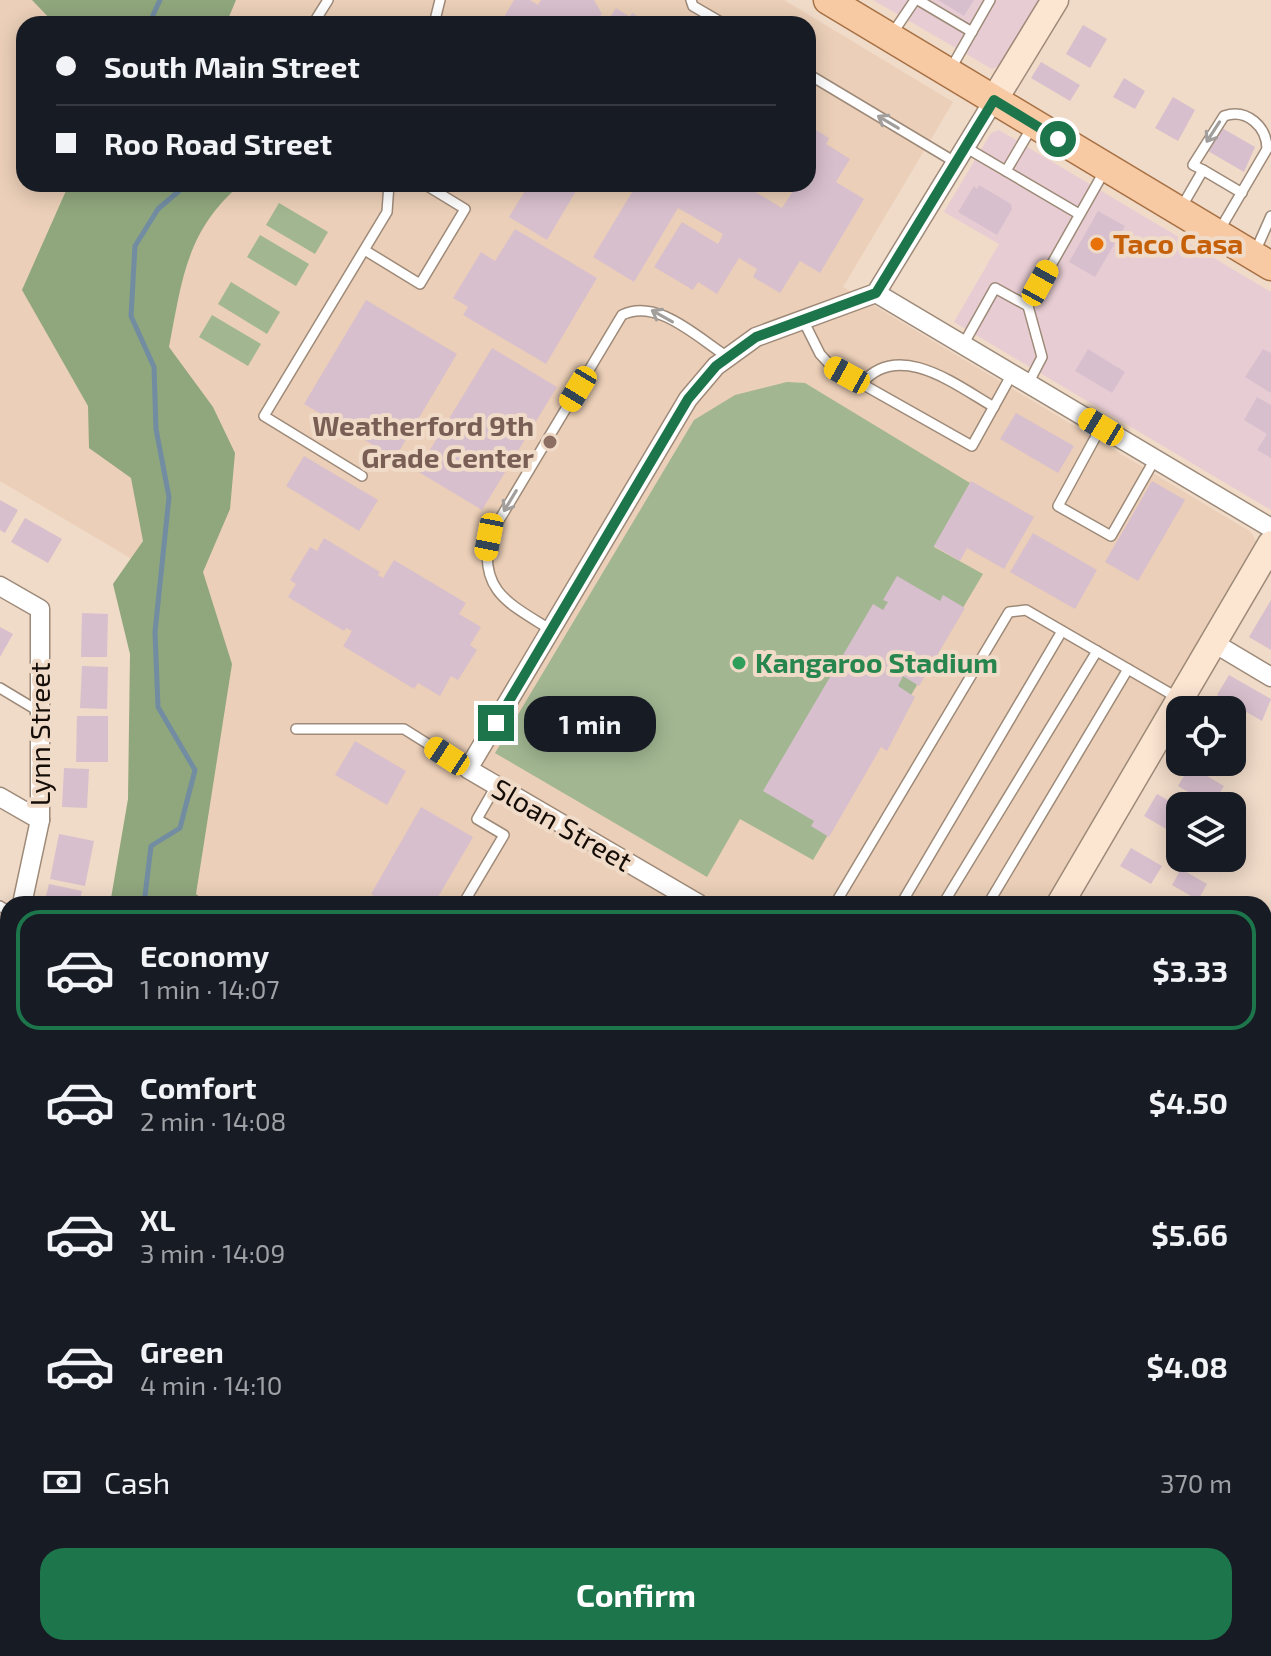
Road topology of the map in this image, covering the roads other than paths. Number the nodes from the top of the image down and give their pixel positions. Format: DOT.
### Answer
graph roads {
  1 [pos="691,0"];
  2 [pos="916,0"];
  3 [pos="990,0"];
  4 [pos="1055,0"];
  5 [pos="843,4"];
  6 [pos="710,16"];
  7 [pos="972,32"];
  8 [pos="889,37"];
  9 [pos="948,72"];
  10 [pos="816,78"];
  11 [pos="994,100"];
  12 [pos="1034,124"];
  13 [pos="960,154"];
  14 [pos="1106,168"];
  15 [pos="1203,170"];
  16 [pos="1006,171"];
  17 [pos="388,192"];
  18 [pos="437,192"];
  19 [pos="1242,193"];
  20 [pos="1179,211"];
  21 [pos="1079,214"];
  22 [pos="1271,216"];
  23 [pos="1218,234"];
  24 [pos="366,251"];
  25 [pos="1262,260"];
  26 [pos="876,293"];
  27 [pos="1028,306"];
  28 [pos="803,320"];
  29 [pos="963,345"];
  30 [pos="728,357"];
  31 [pos="1020,378"];
  32 [pos="862,383"];
  33 [pos="994,407"];
  34 [pos="1101,427"];
  35 [pos="1155,459"];
  36 [pos="362,476"];
  37 [pos="1271,528"];
  38 [pos="1271,544"];
  39 [pos="0,586"];
  40 [pos="551,630"];
  41 [pos="1062,631"];
  42 [pos="1214,643"];
  43 [pos="1097,651"];
  44 [pos="1128,669"];
  45 [pos="1271,677"];
  46 [pos="0,688"];
  47 [pos="1173,696"];
  48 [pos="1182,696"];
  49 [pos="40,712"];
  50 [pos="1166,724"];
  51 [pos="296,729"];
  52 [pos="468,769"];
  53 [pos="496,786"];
  54 [pos="0,797"];
  55 [pos="40,820"];
  56 [pos="24,896"];
  57 [pos="468,896"];
  58 [pos="685,896"];
  59 [pos="840,896"];
  60 [pos="906,896"];
  61 [pos="948,896"];
  62 [pos="993,896"];
  63 [pos="1065,896"];
  1 -- 6 [label="lane"];
  2 -- 7 [label="lane"];
  2 -- 8 [label="lane"];
  3 -- 7 [label="lane"];
  4 -- 11 [label="street"];
  5 -- 8 [label="main road"];
  7 -- 9 [label="lane"];
  8 -- 9 [label="main road"];
  9 -- 11 [label="main road"];
  13 -- 10 [label="lane, one-way"];
  11 -- 12 [label="main road"];
  11 -- 13 [label="street"];
  12 -- 14 [label="main road"];
  12 -- 16 [label="lane"];
  13 -- 16 [label="lane"];
  13 -- 26 [label="street"];
  14 -- 20 [label="main road"];
  14 -- 21 [label="lane"];
  15 -- 19 [label="lane"];
  19 -- 15 [label="lane, one-way"];
  15 -- 20 [label="lane"];
  16 -- 21 [label="lane"];
  17 -- 24 [label="lane"];
  18 -- 24 [label="lane"];
  19 -- 23 [label="lane"];
  20 -- 23 [label="main road"];
  21 -- 27 [label="lane"];
  22 -- 25 [label="lane"];
  23 -- 25 [label="main road"];
  24 -- 36 [label="lane"];
  26 -- 28 [label="street"];
  26 -- 29 [label="street"];
  27 -- 29 [label="lane"];
  27 -- 31 [label="lane"];
  28 -- 30 [label="street"];
  28 -- 32 [label="lane"];
  29 -- 31 [label="street"];
  30 -- 40 [label="street"];
  30 -- 40 [label="lane, one-way"];
  31 -- 33 [label="lane"];
  31 -- 34 [label="street"];
  32 -- 33 [label="lane"];
  32 -- 33 [label="lane"];
  34 -- 35 [label="street"];
  34 -- 35 [label="lane"];
  35 -- 37 [label="street"];
  38 -- 42 [label="street"];
  39 -- 49 [label="street, Lynn Street"];
  40 -- 52 [label="street"];
  41 -- 43 [label="lane"];
  41 -- 59 [label="lane"];
  41 -- 60 [label="lane"];
  42 -- 45 [label="street"];
  42 -- 48 [label="street"];
  43 -- 44 [label="lane"];
  43 -- 61 [label="lane"];
  44 -- 47 [label="lane"];
  44 -- 62 [label="lane"];
  46 -- 49 [label="lane"];
  49 -- 55 [label="street, Lynn Street"];
  50 -- 63 [label="street"];
  51 -- 52 [label="lane"];
  52 -- 53 [label="street, Sloan Street"];
  53 -- 57 [label="lane"];
  53 -- 58 [label="street, Sloan Street"];
  54 -- 55 [label="street"];
  55 -- 56 [label="street, Lynn Street"];
}
